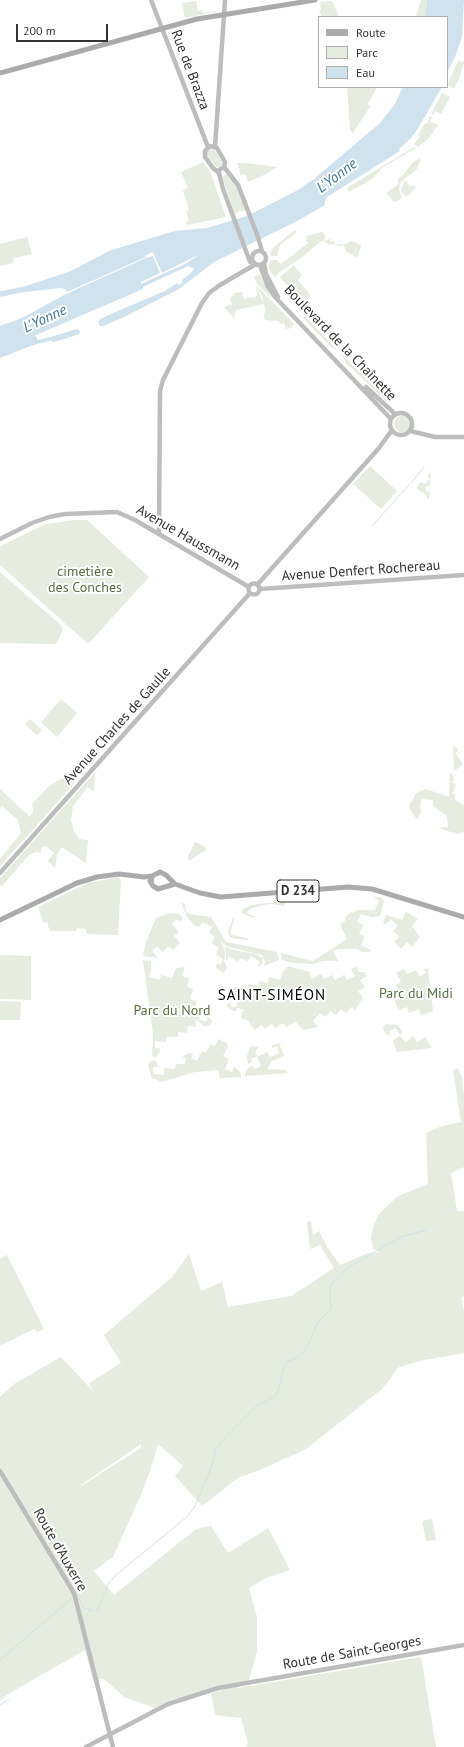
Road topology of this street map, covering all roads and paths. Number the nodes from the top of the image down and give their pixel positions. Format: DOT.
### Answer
graph roads {
  1 [pos="151,0"];
  2 [pos="225,0"];
  3 [pos="315,0"];
  4 [pos="224,14"];
  5 [pos="162,28"];
  6 [pos="0,73"];
  7 [pos="215,146"];
  8 [pos="208,148"];
  9 [pos="224,167"];
  10 [pos="218,171"];
  11 [pos="262,251"];
  12 [pos="256,262"];
  13 [pos="394,413"];
  14 [pos="391,419"];
  15 [pos="412,424"];
  16 [pos="410,431"];
  17 [pos="394,432"];
  18 [pos="428,436"];
  19 [pos="464,437"];
  20 [pos="159,533"];
  21 [pos="0,539"];
  22 [pos="464,575"];
  23 [pos="249,587"];
  24 [pos="259,587"];
  25 [pos="250,593"];
  26 [pos="0,873"];
  27 [pos="167,877"];
  28 [pos="152,879"];
  29 [pos="175,884"];
  30 [pos="166,887"];
  31 [pos="464,917"];
  32 [pos="0,920"];
  33 [pos="0,1471"];
  34 [pos="464,1645"];
  35 [pos="110,1734"];
  36 [pos="86,1747"];
  37 [pos="113,1747"];
  1 -- 5 [label="main road, Rue de Brazza"];
  2 -- 4 [label="main road"];
  3 -- 4 [label="main road"];
  4 -- 5 [label="main road"];
  4 -- 7 [label="main road"];
  5 -- 6 [label="main road"];
  5 -- 8 [label="main road, Rue de Brazza"];
  7 -- 8 [label="main road"];
  7 -- 9 [label="main road"];
  8 -- 10 [label="main road, Rue de Brazza"];
  9 -- 10 [label="main road"];
  9 -- 11 [label="main road"];
  10 -- 12 [label="main road"];
  11 -- 12 [label="main road"];
  11 -- 12 [label="main road"];
  12 -- 13 [label="main road, Boulevard de la Chaînette"];
  12 -- 14 [label="main road"];
  12 -- 20 [label="main road"];
  13 -- 14 [label="main road"];
  13 -- 15 [label="main road"];
  14 -- 17 [label="main road"];
  15 -- 16 [label="main road"];
  15 -- 18 [label="main road"];
  16 -- 17 [label="main road"];
  16 -- 18 [label="main road"];
  17 -- 24 [label="main road"];
  18 -- 19 [label="main road"];
  20 -- 21 [label="main road, Avenue Haussmann"];
  20 -- 23 [label="main road, Avenue Haussmann"];
  22 -- 24 [label="main road, Avenue Denfert Rochereau"];
  23 -- 24 [label="main road"];
  23 -- 25 [label="main road"];
  24 -- 25 [label="main road"];
  25 -- 26 [label="main road, Avenue Charles de Gaulle"];
  27 -- 28 [label="main road"];
  27 -- 29 [label="main road, D 234"];
  27 -- 30 [label="main road"];
  28 -- 30 [label="main road"];
  28 -- 32 [label="main road"];
  29 -- 30 [label="main road"];
  29 -- 31 [label="main road, D 234"];
  33 -- 35 [label="main road, Route d'Auxerre"];
  34 -- 35 [label="main road, Route de Saint-Georges"];
  35 -- 36 [label="main road, Route de Saint-Georges"];
  35 -- 37 [label="main road, Route d'Auxerre"];
}
